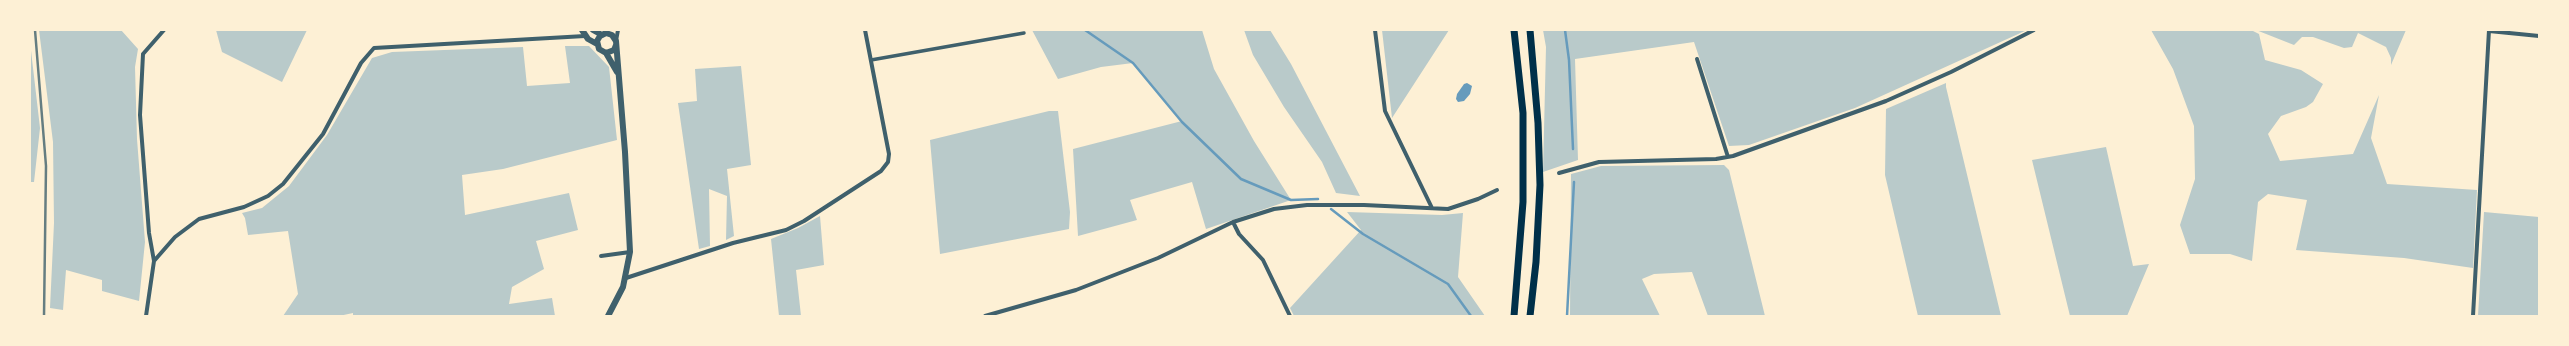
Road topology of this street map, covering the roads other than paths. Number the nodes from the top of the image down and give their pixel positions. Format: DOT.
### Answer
graph roads {
  1 [pos="164,30"];
  2 [pos="582,30"];
  3 [pos="593,30"];
  4 [pos="618,30"];
  5 [pos="865,30"];
  6 [pos="1375,30"];
  7 [pos="1514,30"];
  8 [pos="1530,30"];
  9 [pos="2034,30"];
  10 [pos="2489,31"];
  11 [pos="607,33"];
  12 [pos="1024,33"];
  13 [pos="585,36"];
  14 [pos="2539,36"];
  15 [pos="616,43"];
  16 [pos="597,44"];
  17 [pos="606,53"];
  18 [pos="1697,59"];
  19 [pos="871,60"];
  20 [pos="618,75"];
  21 [pos="1728,157"];
  22 [pos="1559,173"];
  23 [pos="1497,190"];
  24 [pos="1432,208"];
  25 [pos="1233,222"];
  26 [pos="630,252"];
  27 [pos="602,256"];
  28 [pos="154,261"];
  29 [pos="626,278"];
  30 [pos="146,316"];
  31 [pos="608,316"];
  32 [pos="985,316"];
  33 [pos="1289,316"];
  34 [pos="1514,316"];
  35 [pos="1530,316"];
  36 [pos="2473,316"];
  1 -- 28 [label="street"];
  2 -- 13 [label="street"];
  3 -- 11 [label="street"];
  4 -- 15 [label="street"];
  5 -- 19 [label="street"];
  6 -- 24 [label="street"];
  7 -- 34 [label="main road"];
  8 -- 35 [label="main road"];
  9 -- 21 [label="street"];
  10 -- 14 [label="street"];
  10 -- 36 [label="street"];
  11 -- 15 [label="street"];
  11 -- 16 [label="street"];
  12 -- 19 [label="street"];
  13 -- 16 [label="street"];
  13 -- 28 [label="street"];
  15 -- 17 [label="street"];
  15 -- 20 [label="street"];
  16 -- 17 [label="street"];
  17 -- 20 [label="street"];
  18 -- 21 [label="street"];
  19 -- 29 [label="street"];
  20 -- 26 [label="street"];
  21 -- 22 [label="street"];
  23 -- 24 [label="street"];
  24 -- 25 [label="street"];
  25 -- 32 [label="street"];
  25 -- 33 [label="street"];
  26 -- 27 [label="street"];
  26 -- 29 [label="street"];
  28 -- 30 [label="street"];
  29 -- 31 [label="street"];
}
